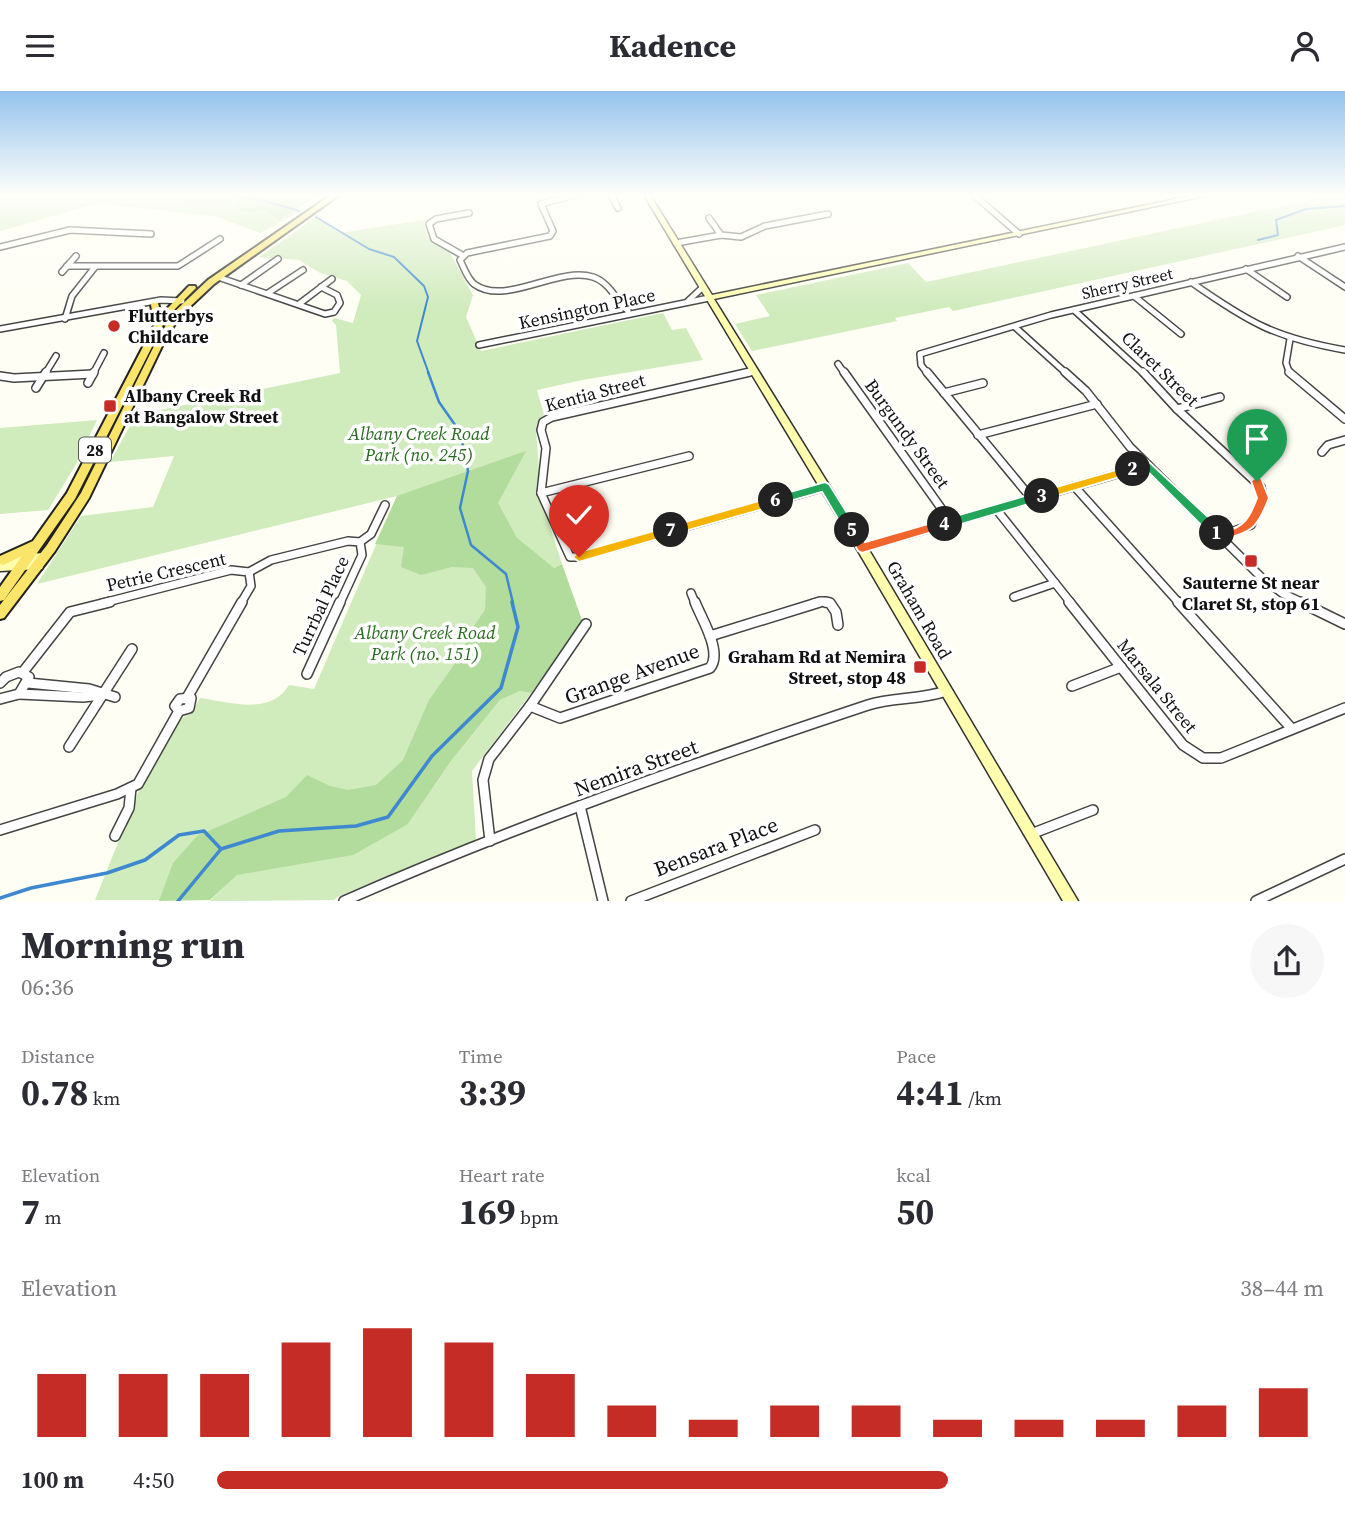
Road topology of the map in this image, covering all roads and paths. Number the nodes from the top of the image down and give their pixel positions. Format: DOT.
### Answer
graph roads {
  1 [pos="58,233"];
  2 [pos="115,233"];
  3 [pos="272,233"];
  4 [pos="282,233"];
  5 [pos="433,233"];
  6 [pos="552,233"];
  7 [pos="670,233"];
  8 [pos="750,233"];
  9 [pos="1025,233"];
  10 [pos="1019,234"];
  11 [pos="151,235"];
  12 [pos="721,235"];
  13 [pos="212,238"];
  14 [pos="676,243"];
  15 [pos="0,247"];
  16 [pos="1345,247"];
  17 [pos="462,255"];
  18 [pos="76,256"];
  19 [pos="1298,256"];
  20 [pos="278,260"];
  21 [pos="67,266"];
  22 [pos="95,267"];
  23 [pos="1246,269"];
  24 [pos="303,270"];
  25 [pos="62,272"];
  26 [pos="218,277"];
  27 [pos="332,279"];
  28 [pos="1191,282"];
  29 [pos="241,285"];
  30 [pos="321,287"];
  31 [pos="703,287"];
  32 [pos="1345,287"];
  33 [pos="268,293"];
  34 [pos="1134,296"];
  35 [pos="1287,297"];
  36 [pos="709,298"];
  37 [pos="182,303"];
  38 [pos="687,303"];
  39 [pos="299,304"];
  40 [pos="155,305"];
  41 [pos="141,306"];
  42 [pos="1074,310"];
  43 [pos="628,311"];
  44 [pos="65,319"];
  45 [pos="162,320"];
  46 [pos="1015,327"];
  47 [pos="0,329"];
  48 [pos="1181,334"];
  49 [pos="1290,339"];
  50 [pos="479,345"];
  51 [pos="1345,350"];
  52 [pos="104,353"];
  53 [pos="910,354"];
  54 [pos="56,356"];
  55 [pos="919,357"];
  56 [pos="838,364"];
  57 [pos="754,371"];
  58 [pos="93,374"];
  59 [pos="0,376"];
  60 [pos="44,376"];
  61 [pos="88,383"];
  62 [pos="983,383"];
  63 [pos="36,388"];
  64 [pos="944,393"];
  65 [pos="1220,397"];
  66 [pos="1097,404"];
  67 [pos="1177,409"];
  68 [pos="1345,419"];
  69 [pos="978,435"];
  70 [pos="1345,440"];
  71 [pos="1322,452"];
  72 [pos="689,456"];
  73 [pos="1147,464"];
  74 [pos="825,487"];
  75 [pos="1074,487"];
  76 [pos="541,493"];
  77 [pos="1032,499"];
  78 [pos="385,505"];
  79 [pos="996,509"];
  80 [pos="951,522"];
  81 [pos="1220,536"];
  82 [pos="41,542"];
  83 [pos="360,542"];
  84 [pos="862,548"];
  85 [pos="1,562"];
  86 [pos="34,562"];
  87 [pos="249,572"];
  88 [pos="1055,583"];
  89 [pos="691,593"];
  90 [pos="0,594"];
  91 [pos="1014,597"];
  92 [pos="0,614"];
  93 [pos="586,624"];
  94 [pos="1345,624"];
  95 [pos="838,625"];
  96 [pos="710,636"];
  97 [pos="132,649"];
  98 [pos="1121,667"];
  99 [pos="23,672"];
  100 [pos="307,674"];
  101 [pos="1,681"];
  102 [pos="28,683"];
  103 [pos="1072,686"];
  104 [pos="946,691"];
  105 [pos="19,694"];
  106 [pos="102,695"];
  107 [pos="115,697"];
  108 [pos="1,701"];
  109 [pos="530,706"];
  110 [pos="1345,708"];
  111 [pos="1292,729"];
  112 [pos="69,747"];
  113 [pos="131,788"];
  114 [pos="580,806"];
  115 [pos="1093,810"];
  116 [pos="0,830"];
  117 [pos="815,830"];
  118 [pos="1031,834"];
  119 [pos="115,836"];
  120 [pos="490,841"];
  121 [pos="1345,859"];
  122 [pos="344,901"];
  123 [pos="603,901"];
  124 [pos="631,901"];
  125 [pos="1071,901"];
  126 [pos="1256,901"];
  1 -- 15 [label="street"];
  2 -- 11 [label="street"];
  3 -- 37 [label="main road, 28"];
  4 -- 26 [label="main road, 28"];
  5 -- 17 [label="street"];
  6 -- 17 [label="street"];
  7 -- 14 [label="street, Graham Road"];
  8 -- 12 [label="street"];
  9 -- 10 [label="street"];
  10 -- 36 [label="street"];
  12 -- 14 [label="street"];
  13 -- 22 [label="street"];
  14 -- 31 [label="street, Graham Road"];
  16 -- 19 [label="street, Sherry Street"];
  17 -- 43 [label="street"];
  18 -- 21 [label="street"];
  19 -- 23 [label="street, Sherry Street"];
  19 -- 32 [label="street"];
  20 -- 29 [label="street"];
  21 -- 22 [label="street"];
  21 -- 25 [label="street"];
  22 -- 44 [label="street"];
  23 -- 28 [label="street, Sherry Street"];
  23 -- 35 [label="street"];
  24 -- 33 [label="street"];
  26 -- 29 [label="street"];
  26 -- 37 [label="main road, 28"];
  27 -- 30 [label="street"];
  28 -- 34 [label="street, Sherry Street"];
  28 -- 49 [label="street"];
  29 -- 33 [label="street"];
  30 -- 39 [label="street"];
  30 -- 39 [label="street"];
  31 -- 36 [label="street, Graham Road"];
  31 -- 38 [label="street"];
  33 -- 39 [label="street"];
  34 -- 42 [label="street, Sherry Street"];
  34 -- 48 [label="street"];
  36 -- 38 [label="street, Kensington Place"];
  36 -- 57 [label="street, Graham Road"];
  37 -- 40 [label="street"];
  37 -- 41 [label="street"];
  37 -- 45 [label="main road, 28"];
  37 -- 86 [label="main road, 28"];
  38 -- 43 [label="street, Kensington Place"];
  40 -- 41 [label="street"];
  40 -- 45 [label="main road"];
  41 -- 44 [label="street"];
  42 -- 46 [label="street, Sherry Street"];
  42 -- 67 [label="street, Claret Street"];
  43 -- 50 [label="street, Kensington Place"];
  44 -- 47 [label="street"];
  45 -- 82 [label="main road, 28"];
  46 -- 55 [label="street, Sherry Street"];
  46 -- 66 [label="street"];
  49 -- 51 [label="street"];
  49 -- 68 [label="street"];
  52 -- 58 [label="street"];
  53 -- 55 [label="street"];
  54 -- 60 [label="street"];
  55 -- 64 [label="street"];
  56 -- 80 [label="street, Burgundy Street"];
  57 -- 74 [label="street, Graham Road"];
  57 -- 76 [label="street, Kentia Street"];
  58 -- 60 [label="street"];
  58 -- 61 [label="street"];
  59 -- 60 [label="street"];
  60 -- 63 [label="street"];
  62 -- 64 [label="street"];
  64 -- 69 [label="street"];
  65 -- 67 [label="street"];
  66 -- 69 [label="street"];
  66 -- 73 [label="street"];
  67 -- 81 [label="street, Claret Street"];
  69 -- 77 [label="street"];
  70 -- 71 [label="street"];
  72 -- 76 [label="street"];
  73 -- 75 [label="street"];
  73 -- 81 [label="street"];
  74 -- 76 [label="street"];
  74 -- 84 [label="street, Graham Road"];
  75 -- 77 [label="street"];
  75 -- 111 [label="street"];
  77 -- 79 [label="street"];
  78 -- 83 [label="street"];
  79 -- 80 [label="street"];
  79 -- 88 [label="street, Marsala Street"];
  80 -- 84 [label="street"];
  81 -- 94 [label="street"];
  82 -- 85 [label="main road"];
  82 -- 86 [label="main road, 28"];
  83 -- 87 [label="street, Turrbal Place"];
  83 -- 100 [label="street, Turrbal Place"];
  84 -- 104 [label="street, Graham Road"];
  85 -- 86 [label="street"];
  86 -- 90 [label="main road, 28"];
  86 -- 92 [label="main road, 28"];
  87 -- 99 [label="street, Petrie Crescent"];
  87 -- 113 [label="street, Petrie Crescent"];
  88 -- 91 [label="street"];
  88 -- 98 [label="street, Marsala Street"];
  89 -- 96 [label="street, Grange Avenue"];
  93 -- 109 [label="street"];
  95 -- 96 [label="street"];
  96 -- 109 [label="street, Grange Avenue"];
  97 -- 106 [label="street"];
  98 -- 103 [label="street"];
  98 -- 111 [label="street, Marsala Street"];
  99 -- 101 [label="street"];
  99 -- 102 [label="street"];
  102 -- 105 [label="street"];
  102 -- 106 [label="street"];
  104 -- 114 [label="street, Nemira Street"];
  104 -- 118 [label="street, Graham Road"];
  105 -- 106 [label="street"];
  105 -- 108 [label="street"];
  106 -- 107 [label="street"];
  106 -- 112 [label="street"];
  109 -- 120 [label="street"];
  110 -- 111 [label="street, Marsala Street"];
  113 -- 116 [label="street"];
  113 -- 119 [label="street"];
  114 -- 120 [label="street, Nemira Street"];
  114 -- 123 [label="street"];
  115 -- 118 [label="street"];
  117 -- 124 [label="street, Bensara Place"];
  118 -- 125 [label="street, Graham Road"];
  120 -- 122 [label="street, Nemira Street"];
  121 -- 126 [label="street"];
}
